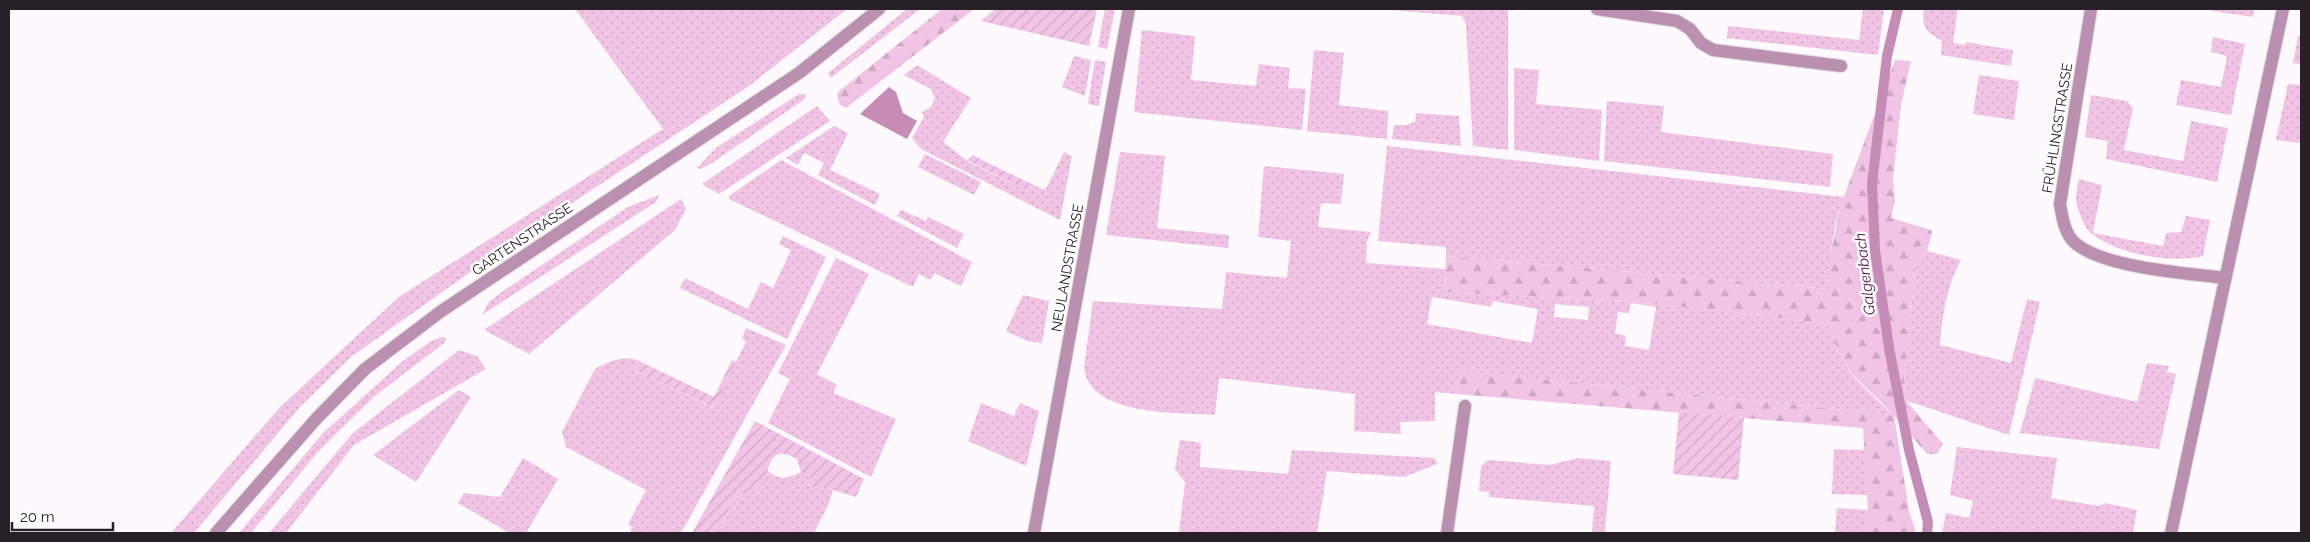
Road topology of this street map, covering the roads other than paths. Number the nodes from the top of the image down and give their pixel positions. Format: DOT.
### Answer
graph roads {
  1 [pos="879,9"];
  2 [pos="1129,9"];
  3 [pos="1597,9"];
  4 [pos="2090,9"];
  5 [pos="2283,9"];
  6 [pos="1841,66"];
  7 [pos="2225,278"];
  8 [pos="1465,406"];
  9 [pos="216,533"];
  10 [pos="1034,533"];
  11 [pos="1447,533"];
  12 [pos="2171,533"];
  1 -- 9 [label="street, GARTENSTRASSE"];
  2 -- 10 [label="street, NEULANDSTRASSE"];
  3 -- 6 [label="street"];
  4 -- 7 [label="street, FRÜHLINGSTRASSE"];
  5 -- 7 [label="street"];
  7 -- 12 [label="street"];
  8 -- 11 [label="street"];
}
